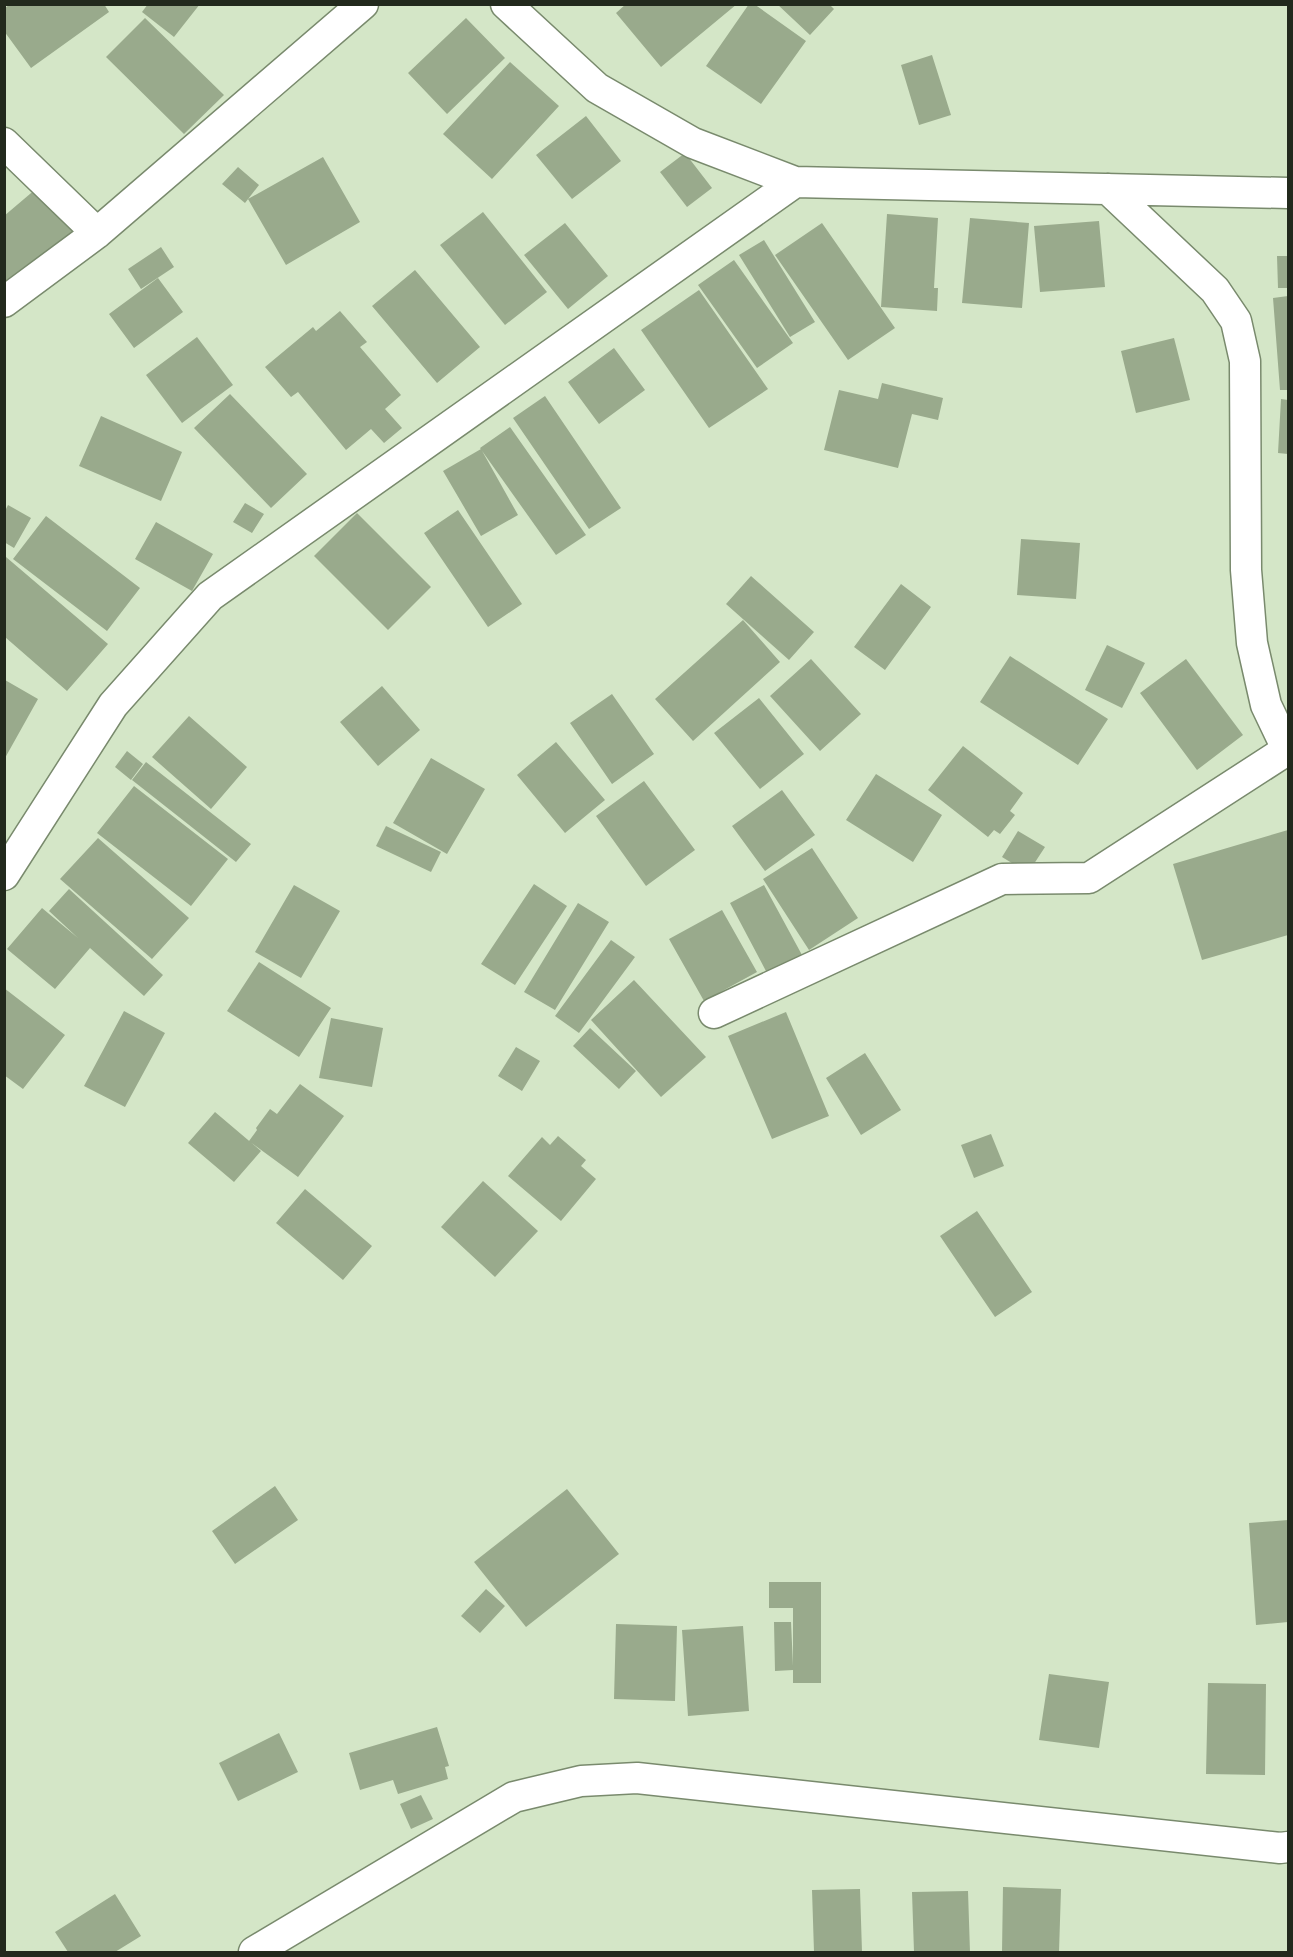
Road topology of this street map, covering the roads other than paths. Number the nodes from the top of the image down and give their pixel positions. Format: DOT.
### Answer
graph roads {
  1 [pos="363,4"];
  2 [pos="506,4"];
  3 [pos="4,143"];
  4 [pos="795,182"];
  5 [pos="1108,189"];
  6 [pos="1288,193"];
  7 [pos="98,233"];
  8 [pos="4,302"];
  9 [pos="1288,750"];
  10 [pos="4,874"];
  11 [pos="714,1013"];
  12 [pos="1288,1847"];
  13 [pos="254,1953"];
  1 -- 7 [label="street"];
  2 -- 4 [label="street"];
  3 -- 7 [label="street"];
  4 -- 5 [label="street"];
  4 -- 10 [label="street"];
  5 -- 6 [label="street"];
  5 -- 9 [label="street"];
  7 -- 8 [label="street"];
  9 -- 11 [label="street"];
  12 -- 13 [label="street"];
}
